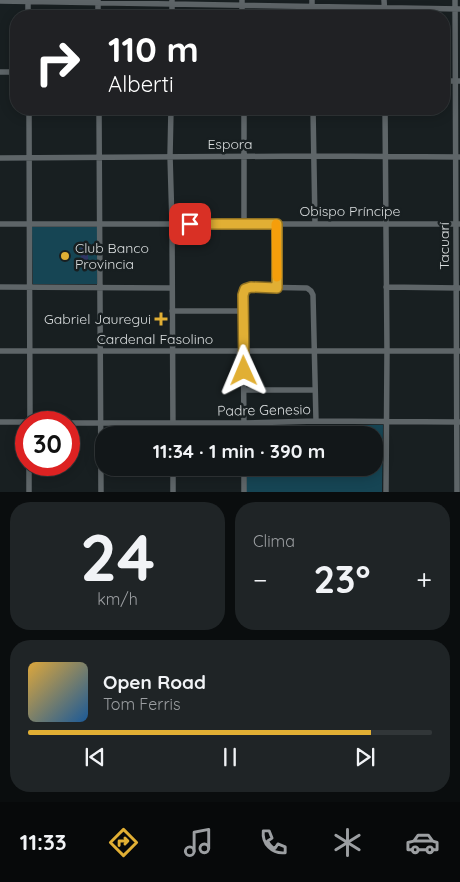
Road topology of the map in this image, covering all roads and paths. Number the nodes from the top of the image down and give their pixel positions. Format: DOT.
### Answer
graph roads {
  1 [pos="312,0"];
  2 [pos="384,0"];
  3 [pos="455,0"];
  4 [pos="0,1"];
  5 [pos="28,1"];
  6 [pos="98,1"];
  7 [pos="172,2"];
  8 [pos="242,3"];
  9 [pos="312,7"];
  10 [pos="384,8"];
  11 [pos="458,9"];
  12 [pos="458,81"];
  13 [pos="29,115"];
  14 [pos="99,115"];
  15 [pos="170,115"];
  16 [pos="244,115"];
  17 [pos="313,115"];
  18 [pos="385,115"];
  19 [pos="170,156"];
  20 [pos="243,156"];
  21 [pos="313,156"];
  22 [pos="386,157"];
  23 [pos="0,158"];
  24 [pos="30,158"];
  25 [pos="99,158"];
  26 [pos="458,158"];
  27 [pos="386,223"];
  28 [pos="0,224"];
  29 [pos="29,224"];
  30 [pos="100,224"];
  31 [pos="172,224"];
  32 [pos="244,224"];
  33 [pos="277,224"];
  34 [pos="315,224"];
  35 [pos="458,224"];
  36 [pos="0,287"];
  37 [pos="100,287"];
  38 [pos="386,287"];
  39 [pos="29,288"];
  40 [pos="172,288"];
  41 [pos="277,288"];
  42 [pos="458,288"];
  43 [pos="172,311"];
  44 [pos="243,311"];
  45 [pos="0,351"];
  46 [pos="29,351"];
  47 [pos="101,351"];
  48 [pos="173,351"];
  49 [pos="314,351"];
  50 [pos="387,351"];
  51 [pos="458,351"];
  52 [pos="243,352"];
  53 [pos="244,390"];
  54 [pos="315,390"];
  55 [pos="30,411"];
  56 [pos="316,421"];
  57 [pos="0,422"];
  58 [pos="15,422"];
  59 [pos="80,422"];
  60 [pos="387,422"];
  61 [pos="458,422"];
  62 [pos="101,423"];
  63 [pos="172,423"];
  64 [pos="244,423"];
  65 [pos="172,426"];
  66 [pos="29,476"];
  67 [pos="173,476"];
  68 [pos="244,476"];
  69 [pos="29,492"];
  70 [pos="101,492"];
  71 [pos="173,492"];
  72 [pos="244,492"];
  73 [pos="386,492"];
  74 [pos="457,492"];
  1 -- 9 [label="street"];
  2 -- 10 [label="street"];
  3 -- 11 [label="street, Tacuarí"];
  4 -- 5 [label="street"];
  5 -- 6 [label="street"];
  6 -- 7 [label="street"];
  7 -- 8 [label="street"];
  8 -- 9 [label="street"];
  9 -- 10 [label="street"];
  10 -- 11 [label="street"];
  11 -- 12 [label="street, Tacuarí"];
  12 -- 26 [label="street, Tacuarí"];
  13 -- 24 [label="street"];
  14 -- 25 [label="street"];
  15 -- 19 [label="street"];
  16 -- 20 [label="street"];
  17 -- 21 [label="street"];
  18 -- 22 [label="street"];
  19 -- 20 [label="street, Espora"];
  19 -- 25 [label="street, Espora"];
  19 -- 31 [label="street"];
  20 -- 21 [label="street, Espora"];
  20 -- 32 [label="street"];
  21 -- 22 [label="street, Espora"];
  21 -- 34 [label="street"];
  22 -- 26 [label="street, Espora"];
  22 -- 27 [label="street"];
  23 -- 24 [label="street, Espora"];
  24 -- 25 [label="street, Espora"];
  24 -- 29 [label="street"];
  25 -- 30 [label="street"];
  26 -- 35 [label="street, Tacuarí"];
  27 -- 34 [label="street, Obispo Príncipe"];
  27 -- 35 [label="street, Obispo Príncipe"];
  27 -- 38 [label="street"];
  28 -- 29 [label="street, Obispo Príncipe"];
  29 -- 30 [label="street, Obispo Príncipe"];
  29 -- 39 [label="street"];
  30 -- 31 [label="street, Obispo Príncipe"];
  30 -- 37 [label="street"];
  31 -- 32 [label="street, Obispo Príncipe"];
  31 -- 40 [label="street"];
  32 -- 33 [label="street, Obispo Príncipe"];
  33 -- 34 [label="street, Obispo Príncipe"];
  33 -- 41 [label="street"];
  35 -- 42 [label="street, Tacuarí"];
  36 -- 39 [label="street"];
  37 -- 39 [label="street"];
  37 -- 40 [label="street"];
  37 -- 47 [label="street"];
  38 -- 42 [label="street"];
  38 -- 50 [label="street"];
  39 -- 46 [label="street"];
  40 -- 43 [label="street"];
  41 -- 44 [label="street"];
  41 -- 49 [label="street"];
  42 -- 51 [label="street, Tacuarí"];
  43 -- 44 [label="street"];
  43 -- 48 [label="street"];
  44 -- 52 [label="street"];
  45 -- 46 [label="street, Cardenal Fasolino"];
  46 -- 47 [label="street, Cardenal Fasolino"];
  46 -- 55 [label="street"];
  47 -- 48 [label="street, Cardenal Fasolino"];
  47 -- 62 [label="street"];
  48 -- 52 [label="street, Cardenal Fasolino"];
  48 -- 63 [label="street"];
  49 -- 50 [label="street, Cardenal Fasolino"];
  49 -- 52 [label="street, Cardenal Fasolino"];
  49 -- 54 [label="street"];
  50 -- 51 [label="street, Cardenal Fasolino"];
  50 -- 60 [label="street"];
  51 -- 61 [label="street, Tacuarí"];
  52 -- 53 [label="street"];
  53 -- 54 [label="street"];
  53 -- 64 [label="street"];
  54 -- 56 [label="street"];
  56 -- 60 [label="street, Padre Genesio"];
  56 -- 64 [label="street, Padre Genesio"];
  57 -- 58 [label="street"];
  59 -- 62 [label="street, Padre Genesio"];
  60 -- 61 [label="street, Padre Genesio"];
  60 -- 73 [label="street"];
  61 -- 74 [label="street, Tacuarí"];
  62 -- 63 [label="street, Padre Genesio"];
  62 -- 70 [label="street"];
  63 -- 64 [label="street, Padre Genesio"];
  63 -- 65 [label="street"];
  66 -- 69 [label="street"];
  67 -- 71 [label="street"];
  68 -- 72 [label="street"];
}
